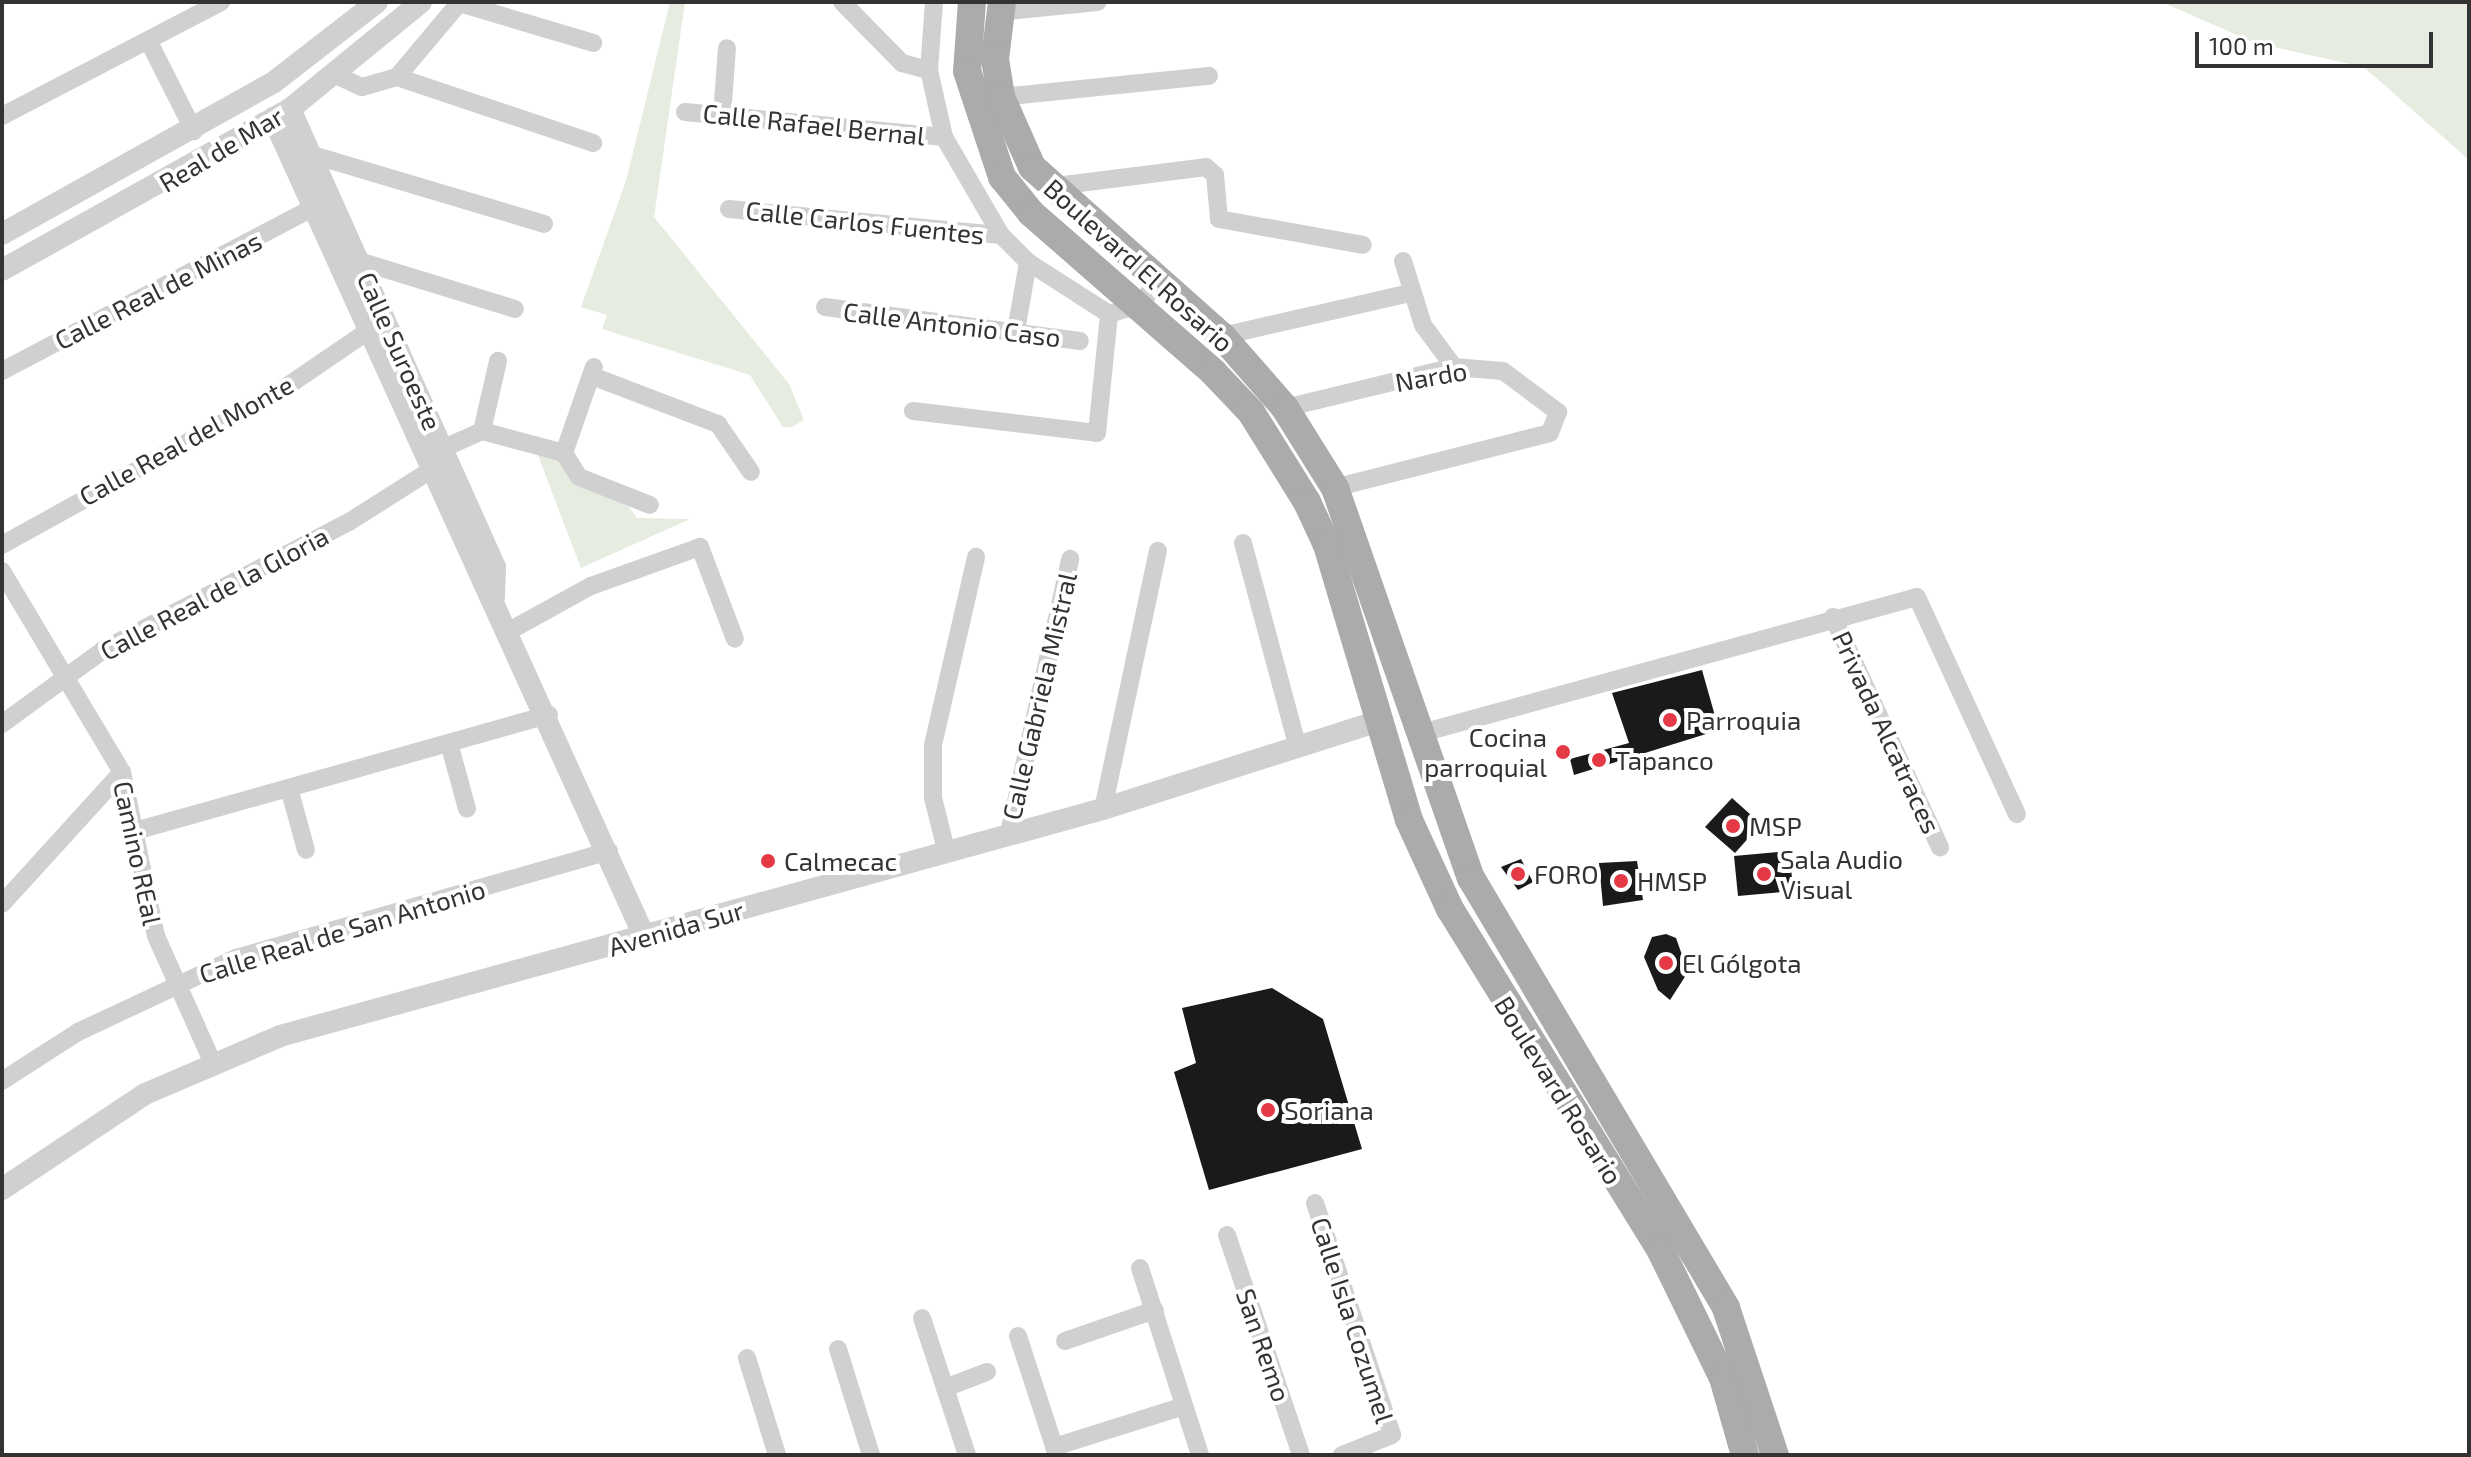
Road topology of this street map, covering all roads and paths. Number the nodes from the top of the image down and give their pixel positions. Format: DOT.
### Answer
graph roads {
  1 [pos="221,2"];
  2 [pos="377,2"];
  3 [pos="421,2"];
  4 [pos="460,2"];
  5 [pos="842,2"];
  6 [pos="934,2"];
  7 [pos="972,2"];
  8 [pos="1097,2"];
  9 [pos="1001,7"];
  10 [pos="149,42"];
  11 [pos="593,43"];
  12 [pos="727,48"];
  13 [pos="929,70"];
  14 [pos="338,76"];
  15 [pos="1209,76"];
  16 [pos="397,77"];
  17 [pos="1001,97"];
  18 [pos="685,112"];
  19 [pos="282,113"];
  20 [pos="2,116"];
  21 [pos="722,116"];
  22 [pos="194,131"];
  23 [pos="944,137"];
  24 [pos="593,143"];
  25 [pos="313,155"];
  26 [pos="1048,187"];
  27 [pos="314,207"];
  28 [pos="729,209"];
  29 [pos="544,224"];
  30 [pos="2,234"];
  31 [pos="1001,235"];
  32 [pos="1363,245"];
  33 [pos="359,261"];
  34 [pos="1403,261"];
  35 [pos="1028,262"];
  36 [pos="2,270"];
  37 [pos="1159,276"];
  38 [pos="1410,293"];
  39 [pos="1142,304"];
  40 [pos="825,307"];
  41 [pos="515,309"];
  42 [pos="1109,314"];
  43 [pos="368,331"];
  44 [pos="1016,331"];
  45 [pos="1222,336"];
  46 [pos="1080,341"];
  47 [pos="498,361"];
  48 [pos="1454,367"];
  49 [pos="2,371"];
  50 [pos="1285,408"];
  51 [pos="913,411"];
  52 [pos="482,431"];
  53 [pos="444,448"];
  54 [pos="564,453"];
  55 [pos="431,470"];
  56 [pos="751,472"];
  57 [pos="1335,488"];
  58 [pos="650,505"];
  59 [pos="1243,543"];
  60 [pos="2,545"];
  61 [pos="1158,551"];
  62 [pos="976,557"];
  63 [pos="1070,559"];
  64 [pos="2,571"];
  65 [pos="494,598"];
  66 [pos="1833,617"];
  67 [pos="509,631"];
  68 [pos="735,639"];
  69 [pos="62,678"];
  70 [pos="549,715"];
  71 [pos="1376,722"];
  72 [pos="2,724"];
  73 [pos="1418,734"];
  74 [pos="449,743"];
  75 [pos="1298,748"];
  76 [pos="122,772"];
  77 [pos="289,788"];
  78 [pos="467,809"];
  79 [pos="1103,809"];
  80 [pos="2017,814"];
  81 [pos="135,831"];
  82 [pos="1009,833"];
  83 [pos="1940,847"];
  84 [pos="306,850"];
  85 [pos="946,850"];
  86 [pos="609,851"];
  87 [pos="1481,894"];
  88 [pos="2,904"];
  89 [pos="1450,909"];
  90 [pos="645,938"];
  91 [pos="176,984"];
  92 [pos="212,1061"];
  93 [pos="2,1081"];
  94 [pos="2,1189"];
  95 [pos="1315,1203"];
  96 [pos="1227,1235"];
  97 [pos="1140,1268"];
  98 [pos="1155,1310"];
  99 [pos="922,1318"];
  100 [pos="1018,1336"];
  101 [pos="1065,1341"];
  102 [pos="838,1349"];
  103 [pos="747,1358"];
  104 [pos="987,1372"];
  105 [pos="945,1388"];
  106 [pos="1184,1406"];
  107 [pos="1056,1451"];
  108 [pos="777,1455"];
  109 [pos="871,1455"];
  110 [pos="967,1455"];
  111 [pos="1200,1455"];
  112 [pos="1301,1455"];
  113 [pos="1342,1455"];
  114 [pos="1745,1455"];
  115 [pos="1775,1455"];
  1 -- 10 [label="street"];
  2 -- 22 [label="street"];
  3 -- 14 [label="street, Real de Mar"];
  4 -- 11 [label="street"];
  4 -- 16 [label="street"];
  5 -- 13 [label="street"];
  6 -- 13 [label="street"];
  7 -- 39 [label="main road, Boulevard El Rosario"];
  8 -- 9 [label="street"];
  9 -- 17 [label="main road, Boulevard El Rosario"];
  10 -- 20 [label="street"];
  10 -- 22 [label="street"];
  12 -- 21 [label="street"];
  13 -- 23 [label="street"];
  14 -- 16 [label="street"];
  14 -- 19 [label="street, Real de Mar"];
  15 -- 17 [label="street"];
  16 -- 24 [label="street"];
  17 -- 26 [label="main road, Boulevard El Rosario"];
  18 -- 21 [label="street, Calle Rafael Bernal"];
  19 -- 25 [label="street, Calle Suroeste"];
  19 -- 27 [label="street, Calle Suroeste"];
  19 -- 36 [label="street, Real de Mar"];
  21 -- 23 [label="street, Calle Rafael Bernal"];
  22 -- 30 [label="street"];
  23 -- 31 [label="street"];
  25 -- 29 [label="street"];
  25 -- 33 [label="street, Calle Suroeste"];
  26 -- 32 [label="street"];
  26 -- 37 [label="main road, Boulevard El Rosario"];
  27 -- 43 [label="street, Calle Suroeste"];
  27 -- 49 [label="street, Calle Real de Minas"];
  28 -- 31 [label="street, Calle Carlos Fuentes"];
  31 -- 35 [label="street"];
  33 -- 41 [label="street"];
  33 -- 53 [label="street, Calle Suroeste"];
  34 -- 38 [label="street"];
  35 -- 42 [label="street"];
  35 -- 44 [label="street"];
  37 -- 39 [label="street"];
  37 -- 45 [label="main road, Boulevard El Rosario"];
  38 -- 45 [label="street"];
  38 -- 48 [label="street"];
  39 -- 42 [label="street"];
  39 -- 71 [label="main road, Boulevard El Rosario"];
  40 -- 44 [label="street, Calle Antonio Caso"];
  42 -- 51 [label="street"];
  43 -- 55 [label="street, Calle Suroeste"];
  43 -- 60 [label="street, Calle Real del Monte"];
  44 -- 46 [label="street, Calle Antonio Caso"];
  45 -- 50 [label="main road, Boulevard El Rosario"];
  47 -- 52 [label="street"];
  48 -- 50 [label="street, Nardo"];
  48 -- 57 [label="street, Nardo"];
  50 -- 57 [label="main road, Boulevard El Rosario"];
  52 -- 53 [label="street"];
  52 -- 54 [label="street"];
  53 -- 65 [label="street, Calle Suroeste"];
  54 -- 56 [label="street"];
  54 -- 58 [label="street"];
  55 -- 65 [label="street, Calle Suroeste"];
  55 -- 69 [label="street, Calle Real de la Gloria"];
  57 -- 73 [label="main road, Boulevard El Rosario"];
  59 -- 75 [label="street"];
  61 -- 79 [label="street"];
  62 -- 85 [label="street"];
  63 -- 82 [label="street, Calle Gabriela Mistral"];
  64 -- 69 [label="street, Camino REal"];
  65 -- 67 [label="street, Calle Suroeste"];
  66 -- 73 [label="street"];
  66 -- 80 [label="street"];
  66 -- 83 [label="street, Privada Alcatraces"];
  67 -- 68 [label="street"];
  67 -- 70 [label="street, Calle Suroeste"];
  69 -- 72 [label="street, Calle Real de la Gloria"];
  69 -- 76 [label="street, Camino REal"];
  70 -- 74 [label="street"];
  70 -- 86 [label="street, Calle Suroeste"];
  71 -- 75 [label="street, Avenida Sur"];
  71 -- 89 [label="main road, Boulevard Rosario"];
  73 -- 87 [label="main road, Boulevard Rosario"];
  74 -- 77 [label="street"];
  74 -- 78 [label="street"];
  75 -- 79 [label="street, Avenida Sur"];
  76 -- 81 [label="street, Camino REal"];
  76 -- 88 [label="street"];
  77 -- 81 [label="street"];
  77 -- 84 [label="street"];
  79 -- 82 [label="street, Avenida Sur"];
  81 -- 91 [label="street, Camino REal"];
  82 -- 85 [label="street, Avenida Sur"];
  85 -- 90 [label="street, Avenida Sur"];
  86 -- 90 [label="street, Calle Suroeste"];
  86 -- 91 [label="street, Calle Real de San Antonio"];
  87 -- 89 [label="main road"];
  87 -- 115 [label="main road, Boulevard Rosario"];
  89 -- 114 [label="main road, Boulevard Rosario"];
  90 -- 92 [label="street, Avenida Sur"];
  91 -- 92 [label="street, Camino REal"];
  91 -- 93 [label="street, Calle Real de San Antonio"];
  92 -- 94 [label="street, Avenida Sur"];
  95 -- 113 [label="street, Calle Isla Cozumel"];
  96 -- 112 [label="street, San Remo"];
  97 -- 98 [label="street"];
  98 -- 101 [label="street"];
  98 -- 106 [label="street"];
  99 -- 105 [label="street"];
  100 -- 107 [label="street"];
  102 -- 109 [label="street"];
  103 -- 108 [label="street"];
  104 -- 105 [label="street"];
  105 -- 110 [label="street"];
  106 -- 107 [label="street"];
  106 -- 111 [label="street"];
}
